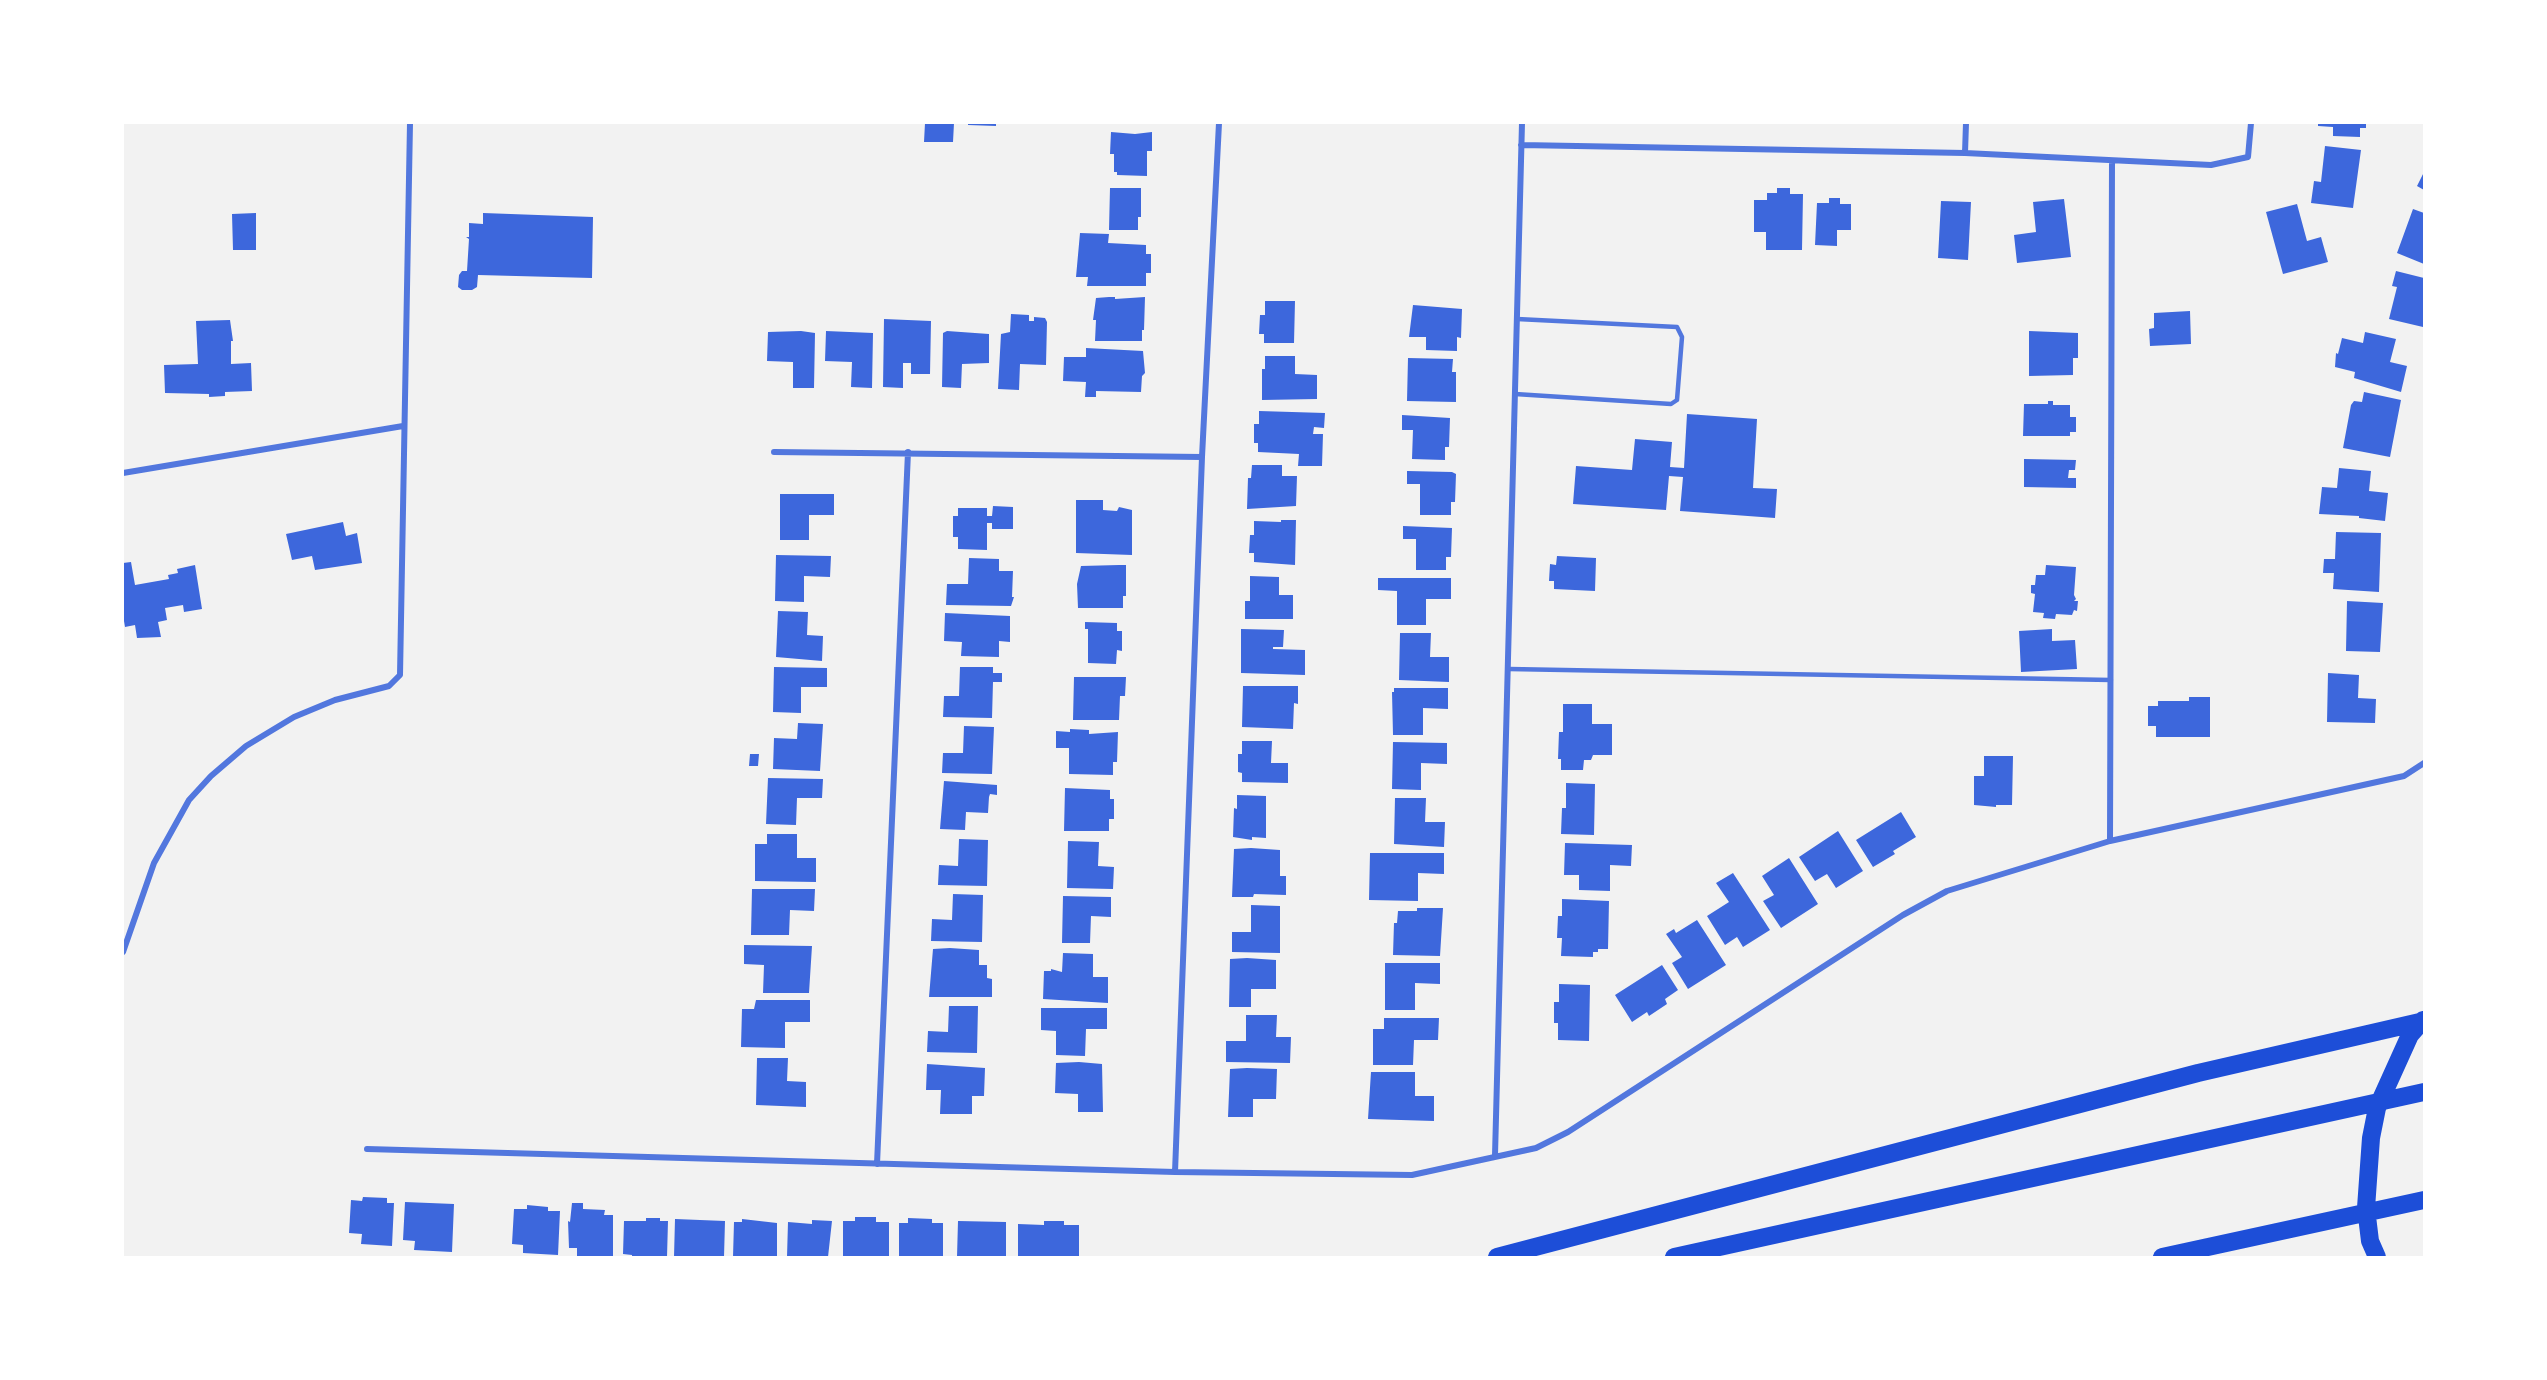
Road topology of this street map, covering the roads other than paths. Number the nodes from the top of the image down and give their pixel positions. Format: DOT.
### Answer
graph roads {
  1 [pos="410,123"];
  2 [pos="1219,123"];
  3 [pos="1522,123"];
  4 [pos="1966,123"];
  5 [pos="2251,123"];
  6 [pos="1521,145"];
  7 [pos="1965,153"];
  8 [pos="2112,162"];
  9 [pos="1517,319"];
  10 [pos="1515,394"];
  11 [pos="403,426"];
  12 [pos="774,452"];
  13 [pos="908,452"];
  14 [pos="1202,457"];
  15 [pos="123,473"];
  16 [pos="1509,669"];
  17 [pos="2111,680"];
  18 [pos="2424,763"];
  19 [pos="2110,841"];
  20 [pos="123,952"];
  21 [pos="2424,1020"];
  22 [pos="2424,1092"];
  23 [pos="367,1149"];
  24 [pos="1495,1155"];
  25 [pos="877,1164"];
  26 [pos="1175,1172"];
  27 [pos="2424,1200"];
  28 [pos="1497,1257"];
  29 [pos="1674,1257"];
  30 [pos="2162,1257"];
  31 [pos="2377,1257"];
  1 -- 11 [label="street"];
  2 -- 14 [label="street"];
  3 -- 6 [label="street"];
  4 -- 7 [label="street"];
  5 -- 8 [label="street"];
  6 -- 7 [label="street"];
  6 -- 9 [label="street"];
  7 -- 8 [label="street"];
  8 -- 17 [label="street"];
  9 -- 10 [label="street"];
  9 -- 10 [label="lane"];
  10 -- 16 [label="street"];
  11 -- 15 [label="street"];
  11 -- 20 [label="street"];
  12 -- 13 [label="street"];
  13 -- 14 [label="street"];
  13 -- 25 [label="street"];
  14 -- 26 [label="street"];
  16 -- 17 [label="lane"];
  16 -- 24 [label="street"];
  17 -- 19 [label="street"];
  18 -- 19 [label="street"];
  19 -- 24 [label="street"];
  21 -- 28 [label="highway"];
  21 -- 31 [label="highway"];
  22 -- 29 [label="highway"];
  23 -- 25 [label="street"];
  24 -- 26 [label="street"];
  25 -- 26 [label="street"];
  27 -- 30 [label="highway"];
}
